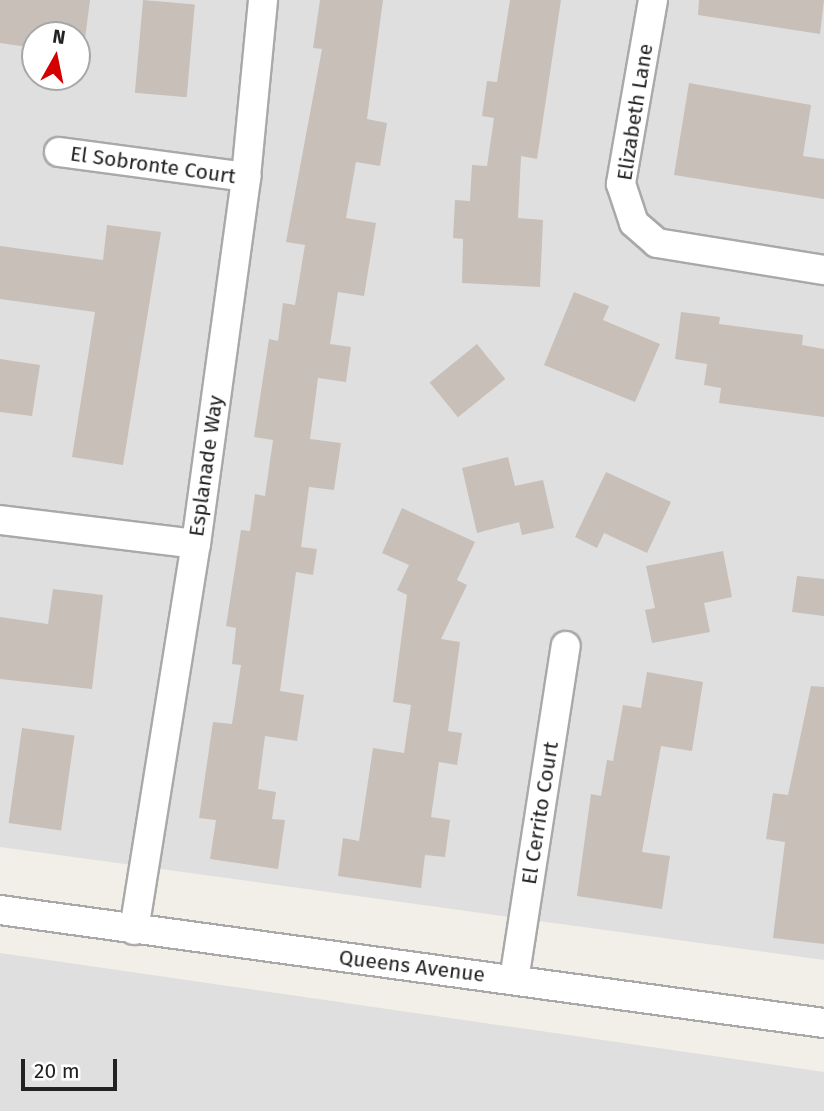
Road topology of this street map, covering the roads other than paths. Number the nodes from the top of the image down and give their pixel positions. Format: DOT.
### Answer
graph roads {
  1 [pos="263,0"];
  2 [pos="653,0"];
  3 [pos="60,152"];
  4 [pos="246,177"];
  5 [pos="824,270"];
  6 [pos="0,520"];
  7 [pos="195,544"];
  8 [pos="566,646"];
  9 [pos="0,910"];
  10 [pos="134,930"];
  11 [pos="514,980"];
  12 [pos="824,1023"];
  1 -- 4 [label="street, Esplanade Way"];
  2 -- 5 [label="street, Elizabeth Lane"];
  3 -- 4 [label="street, El Sobronte Court"];
  4 -- 7 [label="street, Esplanade Way"];
  6 -- 7 [label="street"];
  7 -- 10 [label="street, Esplanade Way"];
  8 -- 11 [label="street, El Cerrito Court"];
  9 -- 10 [label="street, Queens Avenue"];
  10 -- 11 [label="street, Queens Avenue"];
  11 -- 12 [label="street, Queens Avenue"];
}
